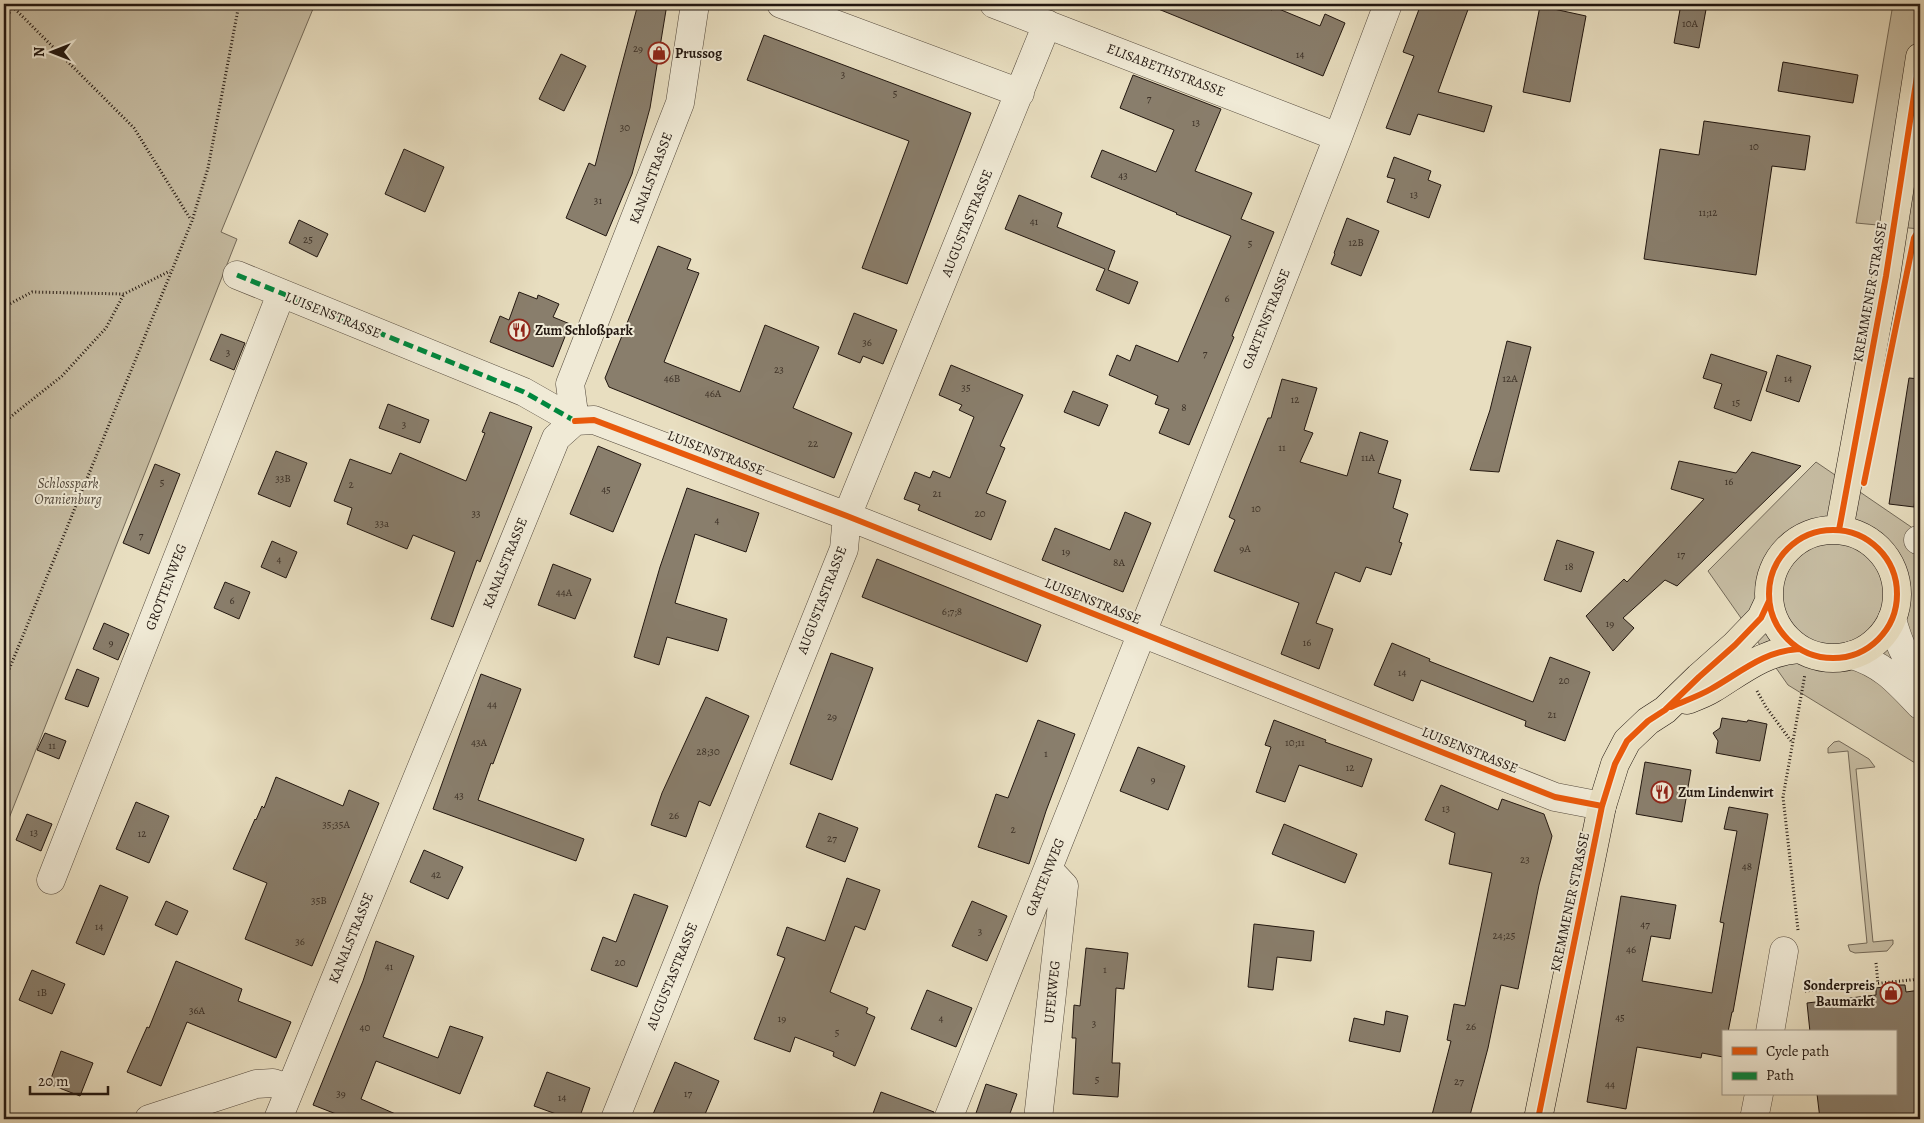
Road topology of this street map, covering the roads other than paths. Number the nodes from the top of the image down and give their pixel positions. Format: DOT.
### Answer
graph roads {
  1 [pos="695,4"];
  2 [pos="781,4"];
  3 [pos="994,4"];
  4 [pos="1388,4"];
  5 [pos="1047,24"];
  6 [pos="1920,57"];
  7 [pos="1020,93"];
  8 [pos="1338,137"];
  9 [pos="237,275"];
  10 [pos="281,294"];
  11 [pos="575,421"];
  12 [pos="847,516"];
  13 [pos="1840,530"];
  14 [pos="1769,601"];
  15 [pos="1892,619"];
  16 [pos="1141,634"];
  17 [pos="1804,651"];
  18 [pos="1852,655"];
  19 [pos="1920,675"];
  20 [pos="1920,705"];
  21 [pos="1664,710"];
  22 [pos="1602,806"];
  23 [pos="1048,870"];
  24 [pos="51,880"];
  25 [pos="1791,941"];
  26 [pos="1770,1030"];
  27 [pos="290,1089"];
  28 [pos="1759,1096"];
  29 [pos="149,1119"];
  30 [pos="278,1119"];
  31 [pos="615,1119"];
  32 [pos="948,1119"];
  33 [pos="1038,1119"];
  34 [pos="1538,1119"];
  35 [pos="1754,1119"];
  1 -- 11 [label="street, KANALSTRASSE"];
  2 -- 7 [label="street"];
  3 -- 5 [label="street, ELISABETHSTRASSE"];
  4 -- 8 [label="street, GARTENSTRASSE"];
  5 -- 7 [label="street, AUGUSTASTRASSE"];
  5 -- 8 [label="street, ELISABETHSTRASSE"];
  6 -- 13 [label="main road, KREMMENER STRASSE"];
  7 -- 12 [label="street, AUGUSTASTRASSE"];
  8 -- 16 [label="street, GARTENSTRASSE"];
  9 -- 10 [label="street, LUISENSTRASSE"];
  10 -- 11 [label="street, LUISENSTRASSE"];
  10 -- 24 [label="street, GROTTENWEG"];
  11 -- 12 [label="street, LUISENSTRASSE"];
  11 -- 27 [label="street, KANALSTRASSE"];
  12 -- 16 [label="street, LUISENSTRASSE"];
  12 -- 31 [label="street, AUGUSTASTRASSE"];
  13 -- 14 [label="main road"];
  13 -- 15 [label="main road"];
  14 -- 17 [label="main road"];
  14 -- 21 [label="main road, KREMMENER STRASSE"];
  15 -- 18 [label="main road"];
  15 -- 19 [label="street"];
  16 -- 22 [label="street, LUISENSTRASSE"];
  16 -- 23 [label="street, GARTENWEG"];
  17 -- 18 [label="main road"];
  17 -- 21 [label="main road, KREMMENER STRASSE"];
  18 -- 20 [label="street"];
  21 -- 22 [label="main road, KREMMENER STRASSE"];
  22 -- 34 [label="main road, KREMMENER STRASSE"];
  23 -- 32 [label="street, GARTENWEG"];
  23 -- 33 [label="street, UFERWEG"];
  25 -- 26 [label="street"];
  27 -- 29 [label="street"];
  27 -- 30 [label="street, KANALSTRASSE"];
  28 -- 35 [label="street"];
}
